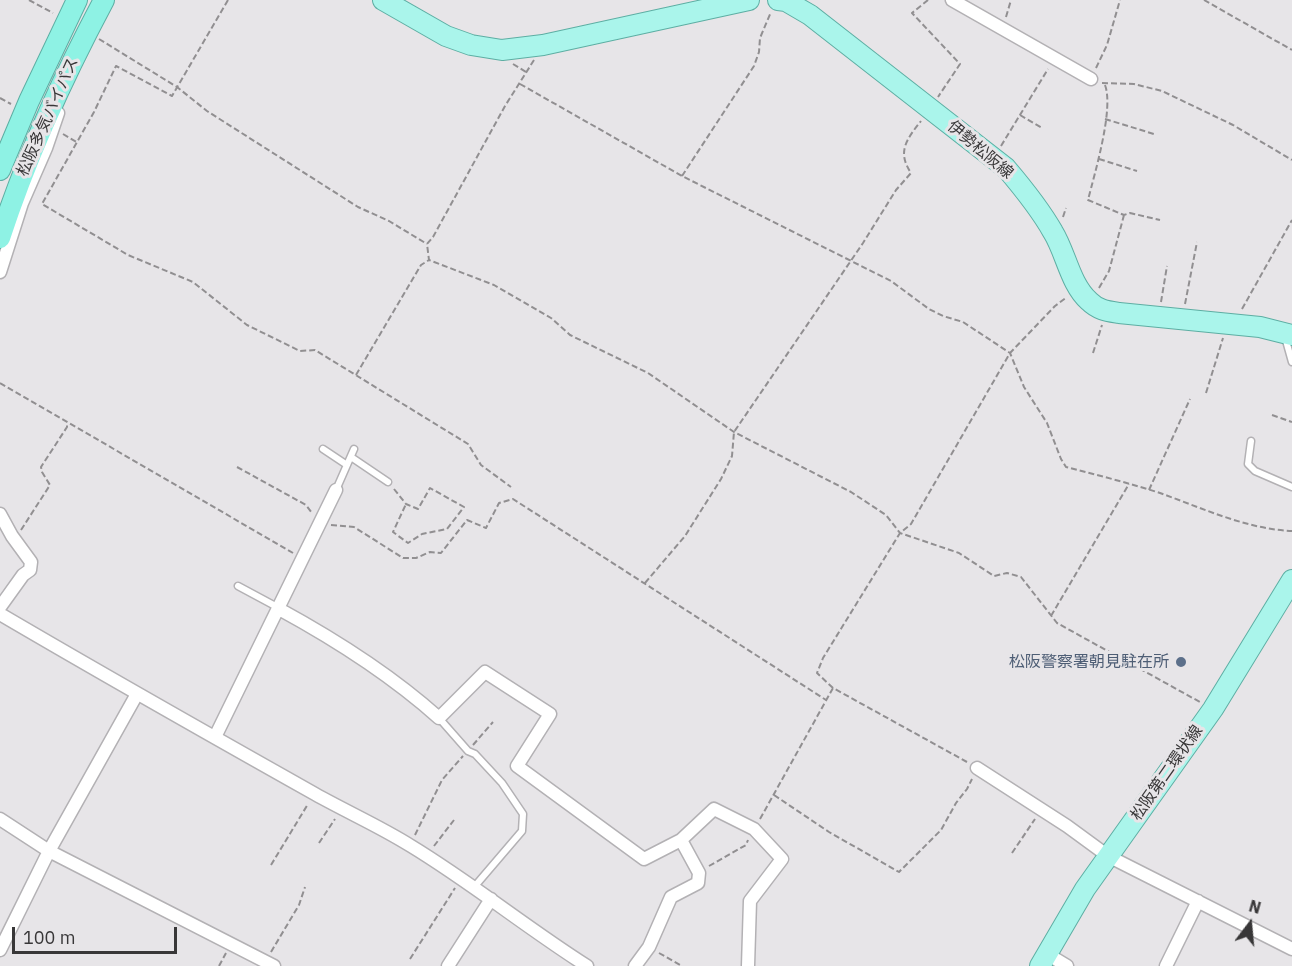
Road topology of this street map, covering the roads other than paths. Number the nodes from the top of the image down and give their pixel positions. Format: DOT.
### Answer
graph roads {
  1 [pos="77,0"];
  2 [pos="104,0"];
  3 [pos="384,0"];
  4 [pos="749,0"];
  5 [pos="784,0"];
  6 [pos="952,0"];
  7 [pos="1091,79"];
  8 [pos="60,87"];
  9 [pos="0,170"];
  10 [pos="0,238"];
  11 [pos="0,272"];
  12 [pos="1288,334"];
  13 [pos="1292,362"];
  14 [pos="1251,441"];
  15 [pos="323,449"];
  16 [pos="354,449"];
  17 [pos="351,457"];
  18 [pos="348,465"];
  19 [pos="388,482"];
  20 [pos="1292,487"];
  21 [pos="336,490"];
  22 [pos="0,514"];
  23 [pos="1292,579"];
  24 [pos="238,586"];
  25 [pos="0,607"];
  26 [pos="279,609"];
  27 [pos="0,614"];
  28 [pos="137,694"];
  29 [pos="439,718"];
  30 [pos="215,737"];
  31 [pos="977,768"];
  32 [pos="0,819"];
  33 [pos="681,840"];
  34 [pos="49,851"];
  35 [pos="1108,856"];
  36 [pos="474,886"];
  37 [pos="491,899"];
  38 [pos="1198,901"];
  39 [pos="1292,949"];
  40 [pos="0,950"];
  41 [pos="1043,960"];
  42 [pos="268,963"];
  43 [pos="448,966"];
  44 [pos="587,966"];
  45 [pos="635,966"];
  46 [pos="748,966"];
  47 [pos="1067,966"];
  48 [pos="1166,966"];
  1 -- 9 [label="highway, 松阪多気バイパス"];
  2 -- 8 [label="highway, 松阪多気バイパス"];
  3 -- 4 [label="main road"];
  5 -- 12 [label="main road, 伊勢松阪線"];
  6 -- 7 [label="street"];
  8 -- 10 [label="highway, 松阪多気バイパス"];
  8 -- 11 [label="street"];
  12 -- 13 [label="lane"];
  14 -- 20 [label="lane"];
  15 -- 18 [label="lane"];
  16 -- 17 [label="lane"];
  17 -- 18 [label="lane"];
  17 -- 19 [label="lane"];
  18 -- 21 [label="lane"];
  21 -- 26 [label="street"];
  22 -- 25 [label="street"];
  23 -- 35 [label="main road, 松阪第二環状線"];
  24 -- 26 [label="lane"];
  26 -- 29 [label="street"];
  26 -- 30 [label="street"];
  27 -- 28 [label="street"];
  28 -- 30 [label="street"];
  28 -- 34 [label="street"];
  29 -- 33 [label="street"];
  29 -- 36 [label="lane"];
  30 -- 36 [label="street"];
  31 -- 35 [label="street"];
  32 -- 34 [label="street"];
  33 -- 45 [label="street"];
  33 -- 46 [label="street"];
  34 -- 40 [label="street"];
  34 -- 42 [label="street"];
  35 -- 38 [label="street"];
  35 -- 41 [label="main road, 松阪第二環状線"];
  36 -- 37 [label="street"];
  37 -- 43 [label="street"];
  37 -- 44 [label="street"];
  38 -- 39 [label="street"];
  38 -- 48 [label="street"];
  41 -- 47 [label="street"];
}
